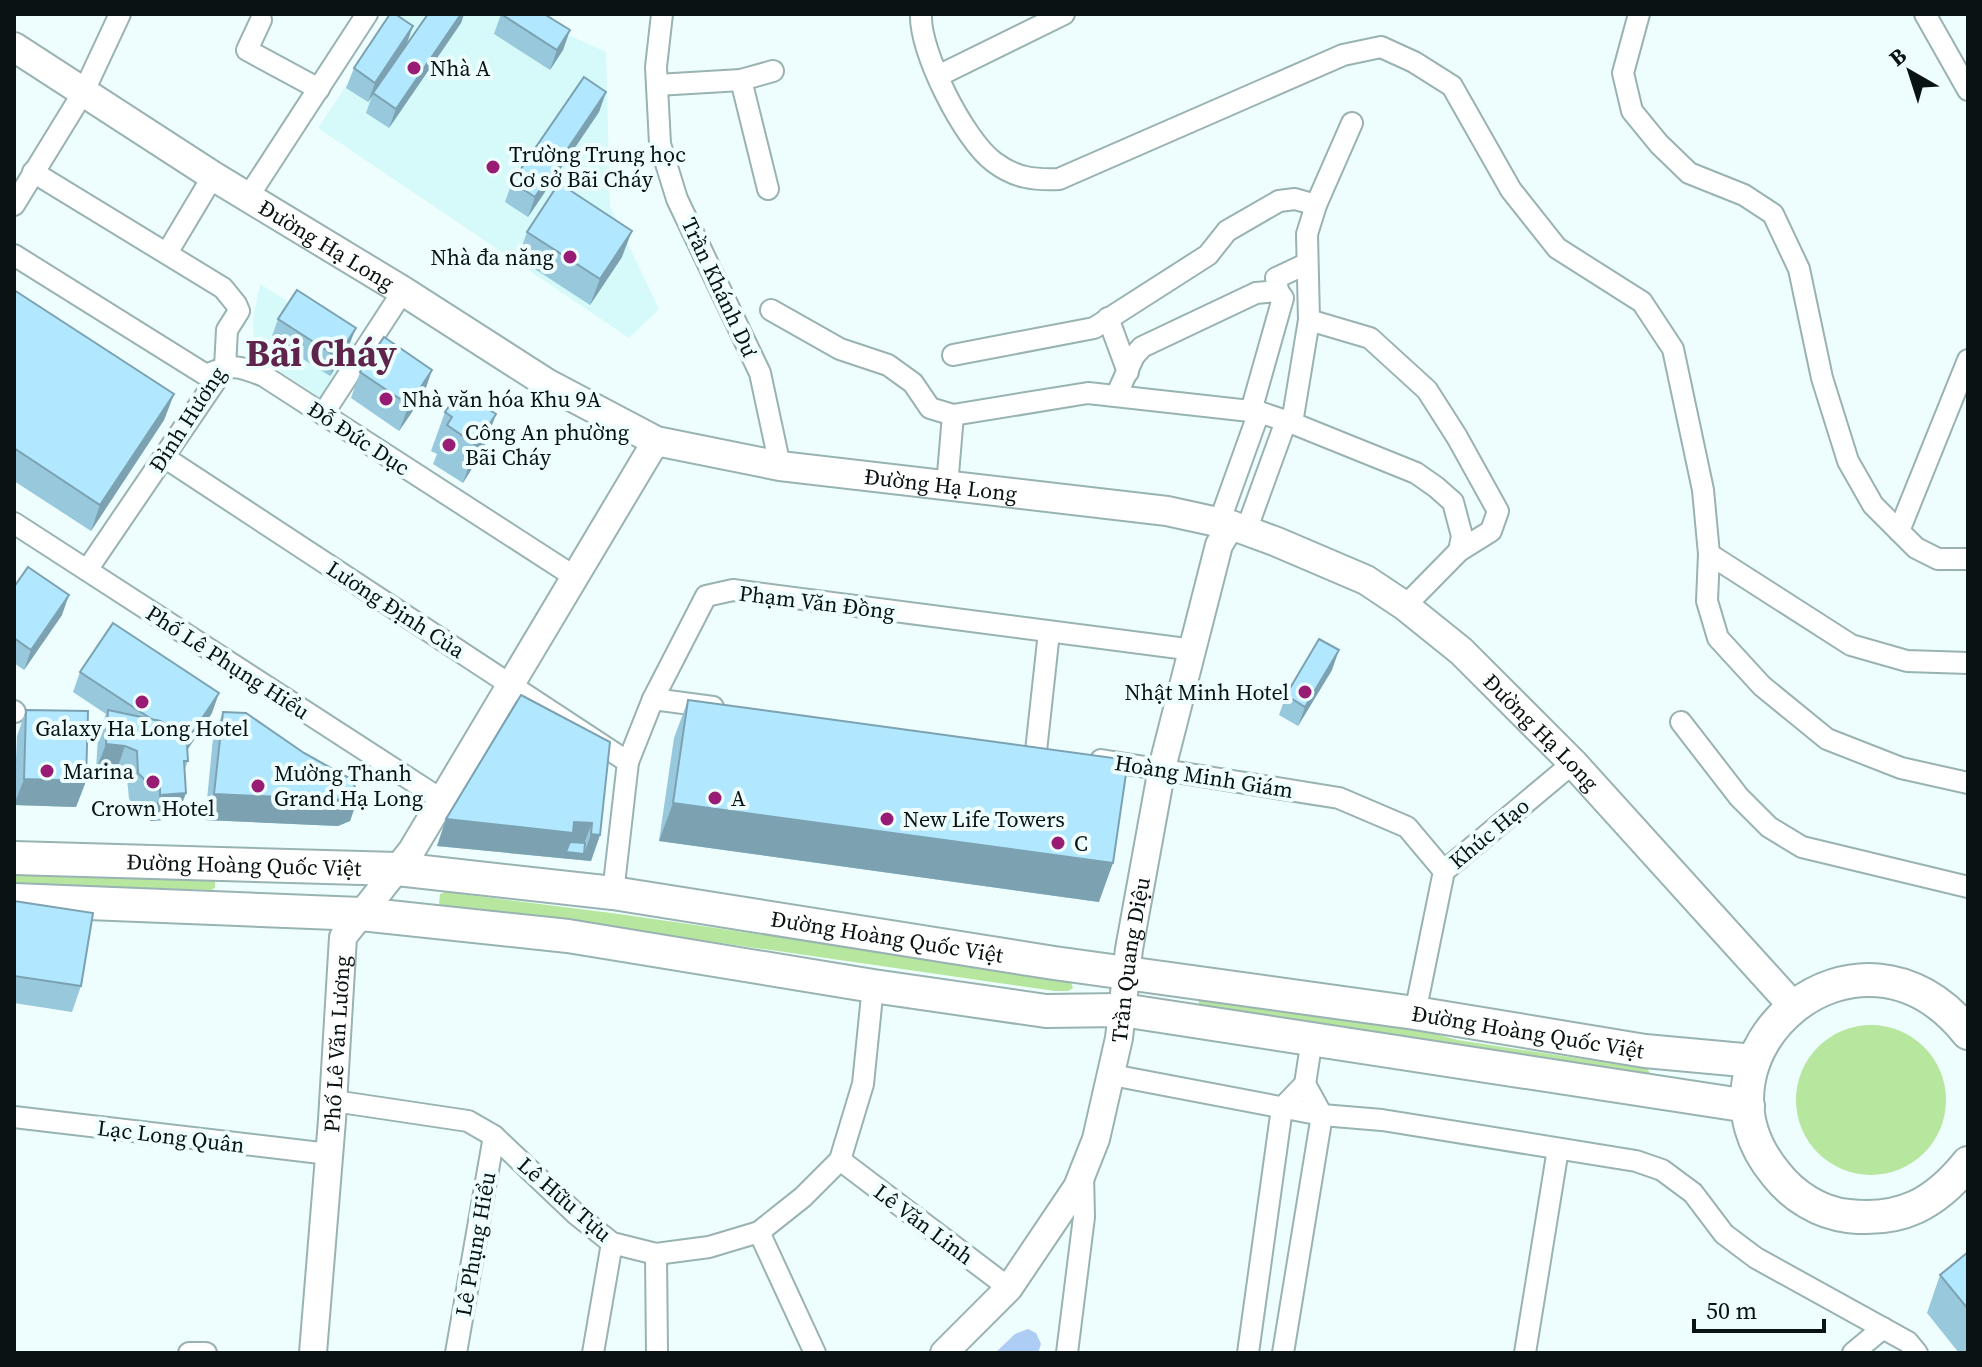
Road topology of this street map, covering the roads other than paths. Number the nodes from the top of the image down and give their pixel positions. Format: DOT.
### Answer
graph roads {
  1 [pos="120,14"];
  2 [pos="367,14"];
  3 [pos="662,14"];
  4 [pos="921,14"];
  5 [pos="1064,14"];
  6 [pos="1639,14"];
  7 [pos="1925,14"];
  8 [pos="261,20"];
  9 [pos="14,47"];
  10 [pos="773,71"];
  11 [pos="938,76"];
  12 [pos="741,80"];
  13 [pos="657,85"];
  14 [pos="319,89"];
  15 [pos="1968,90"];
  16 [pos="84,91"];
  17 [pos="1352,123"];
  18 [pos="33,172"];
  19 [pos="213,176"];
  20 [pos="768,189"];
  21 [pos="248,197"];
  22 [pos="14,205"];
  23 [pos="1316,205"];
  24 [pos="167,253"];
  25 [pos="14,255"];
  26 [pos="1306,264"];
  27 [pos="403,291"];
  28 [pos="1278,291"];
  29 [pos="771,310"];
  30 [pos="1108,318"];
  31 [pos="1308,329"];
  32 [pos="1274,331"];
  33 [pos="953,355"];
  34 [pos="1968,360"];
  35 [pos="225,367"];
  36 [pos="1128,372"];
  37 [pos="1117,394"];
  38 [pos="1255,411"];
  39 [pos="323,414"];
  40 [pos="953,415"];
  41 [pos="1289,422"];
  42 [pos="656,441"];
  43 [pos="164,457"];
  44 [pos="780,466"];
  45 [pos="947,486"];
  46 [pos="14,523"];
  47 [pos="1232,526"];
  48 [pos="1899,531"];
  49 [pos="1459,551"];
  50 [pos="1709,554"];
  51 [pos="1968,559"];
  52 [pos="87,570"];
  53 [pos="575,577"];
  54 [pos="1405,606"];
  55 [pos="1049,632"];
  56 [pos="1194,650"];
  57 [pos="1968,663"];
  58 [pos="510,683"];
  59 [pos="653,699"];
  60 [pos="733,710"];
  61 [pos="1681,722"];
  62 [pos="1057,754"];
  63 [pos="1086,758"];
  64 [pos="628,762"];
  65 [pos="1573,763"];
  66 [pos="1162,768"];
  67 [pos="1968,783"];
  68 [pos="442,800"];
  69 [pos="14,858"];
  70 [pos="397,869"];
  71 [pos="1444,871"];
  72 [pos="1968,887"];
  73 [pos="613,893"];
  74 [pos="14,900"];
  75 [pos="361,914"];
  76 [pos="1126,973"];
  77 [pos="873,986"];
  78 [pos="1793,1006"];
  79 [pos="1122,1010"];
  80 [pos="1415,1013"];
  81 [pos="1968,1033"];
  82 [pos="1312,1039"];
  83 [pos="1754,1061"];
  84 [pos="1112,1075"];
  85 [pos="1305,1084"];
  86 [pos="334,1101"];
  87 [pos="1748,1106"];
  88 [pos="1282,1108"];
  89 [pos="1322,1115"];
  90 [pos="14,1117"];
  91 [pos="494,1136"];
  92 [pos="1558,1149"];
  93 [pos="329,1154"];
  94 [pos="840,1160"];
  95 [pos="1968,1163"];
  96 [pos="1083,1172"];
  97 [pos="759,1232"];
  98 [pos="612,1243"];
  99 [pos="656,1254"];
  100 [pos="1009,1288"];
  101 [pos="1883,1328"];
  102 [pos="189,1353"];
  103 [pos="206,1353"];
  104 [pos="313,1353"];
  105 [pos="456,1353"];
  106 [pos="593,1353"];
  107 [pos="657,1353"];
  108 [pos="815,1353"];
  109 [pos="944,1353"];
  110 [pos="1067,1353"];
  111 [pos="1248,1353"];
  112 [pos="1283,1353"];
  113 [pos="1525,1353"];
  114 [pos="1853,1353"];
  115 [pos="1917,1353"];
  1 -- 16 [label="street"];
  2 -- 14 [label="street"];
  3 -- 13 [label="street, Trần Khánh Dư"];
  4 -- 11 [label="street"];
  5 -- 11 [label="street"];
  6 -- 48 [label="street"];
  7 -- 15 [label="street"];
  8 -- 14 [label="street"];
  9 -- 16 [label="main road, Đường Hạ Long"];
  10 -- 12 [label="street"];
  11 -- 50 [label="street"];
  12 -- 13 [label="street"];
  12 -- 20 [label="street"];
  13 -- 44 [label="street, Trần Khánh Dư"];
  14 -- 21 [label="street"];
  16 -- 18 [label="street"];
  16 -- 19 [label="main road, Đường Hạ Long"];
  17 -- 23 [label="street"];
  18 -- 22 [label="street"];
  18 -- 24 [label="street, Đỉnh Hương"];
  19 -- 21 [label="main road, Đường Hạ Long"];
  19 -- 24 [label="street"];
  21 -- 27 [label="main road, Đường Hạ Long"];
  23 -- 26 [label="street"];
  23 -- 30 [label="street"];
  24 -- 35 [label="street, Đỉnh Hương"];
  25 -- 35 [label="street, Đỗ Đức Dục"];
  26 -- 28 [label="street"];
  26 -- 31 [label="street"];
  27 -- 39 [label="street"];
  27 -- 42 [label="main road, Đường Hạ Long"];
  28 -- 32 [label="street"];
  28 -- 36 [label="street"];
  29 -- 40 [label="street"];
  30 -- 33 [label="street"];
  30 -- 36 [label="street"];
  31 -- 32 [label="street"];
  31 -- 41 [label="street"];
  31 -- 49 [label="street"];
  32 -- 38 [label="street"];
  34 -- 48 [label="street"];
  35 -- 39 [label="street, Đỗ Đức Dục"];
  35 -- 43 [label="street, Đỉnh Hương"];
  36 -- 37 [label="street"];
  37 -- 38 [label="street"];
  37 -- 40 [label="street"];
  38 -- 41 [label="street"];
  38 -- 47 [label="street"];
  39 -- 53 [label="street, Đỗ Đức Dục"];
  40 -- 45 [label="street"];
  41 -- 47 [label="street"];
  41 -- 49 [label="street"];
  42 -- 44 [label="main road, Đường Hạ Long"];
  42 -- 53 [label="street, Phố Lê Văn Lương"];
  43 -- 52 [label="street, Đỉnh Hương"];
  43 -- 58 [label="street, Lương Định Của"];
  44 -- 45 [label="main road, Đường Hạ Long"];
  45 -- 47 [label="main road, Đường Hạ Long"];
  46 -- 52 [label="street, Phố Lê Phụng Hiểu"];
  47 -- 54 [label="main road, Đường Hạ Long"];
  47 -- 56 [label="street, Trần Quang Diệu"];
  48 -- 51 [label="street"];
  49 -- 54 [label="street"];
  50 -- 57 [label="street"];
  50 -- 67 [label="street"];
  52 -- 68 [label="street, Phố Lê Phụng Hiểu"];
  53 -- 58 [label="street, Phố Lê Văn Lương"];
  54 -- 65 [label="main road, Đường Hạ Long"];
  55 -- 56 [label="street, Phạm Văn Đồng"];
  55 -- 59 [label="street, Phạm Văn Đồng"];
  55 -- 62 [label="street"];
  56 -- 66 [label="street, Trần Quang Diệu"];
  58 -- 64 [label="street, Lương Định Của"];
  58 -- 68 [label="street, Phố Lê Văn Lương"];
  59 -- 60 [label="street"];
  59 -- 64 [label="street, Phạm Văn Đồng"];
  61 -- 72 [label="street"];
  63 -- 66 [label="street, Hoàng Minh Giám"];
  64 -- 73 [label="street, Phạm Văn Đồng"];
  65 -- 71 [label="street, Khúc Hạo"];
  65 -- 78 [label="main road, Đường Hạ Long"];
  66 -- 71 [label="street, Hoàng Minh Giám"];
  66 -- 76 [label="street, Trần Quang Diệu"];
  68 -- 70 [label="street, Phố Lê Văn Lương"];
  69 -- 70 [label="main road, Đường Hoàng Quốc Việt"];
  70 -- 73 [label="main road, Đường Hoàng Quốc Việt"];
  70 -- 75 [label="street, Phố Lê Văn Lương"];
  71 -- 80 [label="street, Khúc Hạo"];
  73 -- 76 [label="main road, Đường Hoàng Quốc Việt"];
  74 -- 75 [label="main road, Đường Hoàng Quốc Việt"];
  75 -- 77 [label="main road, Đường Hoàng Quốc Việt"];
  75 -- 86 [label="street, Phố Lê Văn Lương"];
  76 -- 79 [label="street, Trần Quang Diệu"];
  76 -- 80 [label="main road, Đường Hoàng Quốc Việt"];
  77 -- 79 [label="main road, Đường Hoàng Quốc Việt"];
  77 -- 94 [label="street, Lê Hữu Tựu"];
  78 -- 81 [label="main road"];
  78 -- 83 [label="main road"];
  79 -- 82 [label="main road, Đường Hoàng Quốc Việt"];
  79 -- 84 [label="street, Trần Quang Diệu"];
  80 -- 83 [label="main road, Đường Hoàng Quốc Việt"];
  82 -- 85 [label="street"];
  82 -- 87 [label="main road, Đường Hoàng Quốc Việt"];
  83 -- 87 [label="main road"];
  84 -- 88 [label="street"];
  84 -- 96 [label="street, Trần Quang Diệu"];
  85 -- 88 [label="street"];
  85 -- 89 [label="street"];
  86 -- 91 [label="street, Lê Hữu Tựu"];
  86 -- 93 [label="street, Phố Lê Văn Lương"];
  87 -- 95 [label="main road"];
  88 -- 89 [label="street"];
  88 -- 111 [label="street"];
  89 -- 92 [label="street"];
  89 -- 112 [label="street"];
  90 -- 93 [label="street, Lạc Long Quân"];
  91 -- 98 [label="street, Lê Hữu Tựu"];
  91 -- 105 [label="street, Lê Phụng Hiểu"];
  92 -- 101 [label="street"];
  92 -- 113 [label="street"];
  93 -- 104 [label="street, Phố Lê Văn Lương"];
  94 -- 97 [label="street, Lê Hữu Tựu"];
  94 -- 100 [label="street, Lê Văn Linh"];
  96 -- 100 [label="street, Trần Quang Diệu"];
  96 -- 110 [label="street"];
  97 -- 99 [label="street, Lê Hữu Tựu"];
  97 -- 108 [label="street"];
  98 -- 99 [label="street, Lê Hữu Tựu"];
  98 -- 106 [label="street"];
  99 -- 107 [label="street"];
  100 -- 109 [label="street, Trần Quang Diệu"];
  101 -- 114 [label="street"];
  101 -- 115 [label="street"];
  102 -- 103 [label="street"];
}
